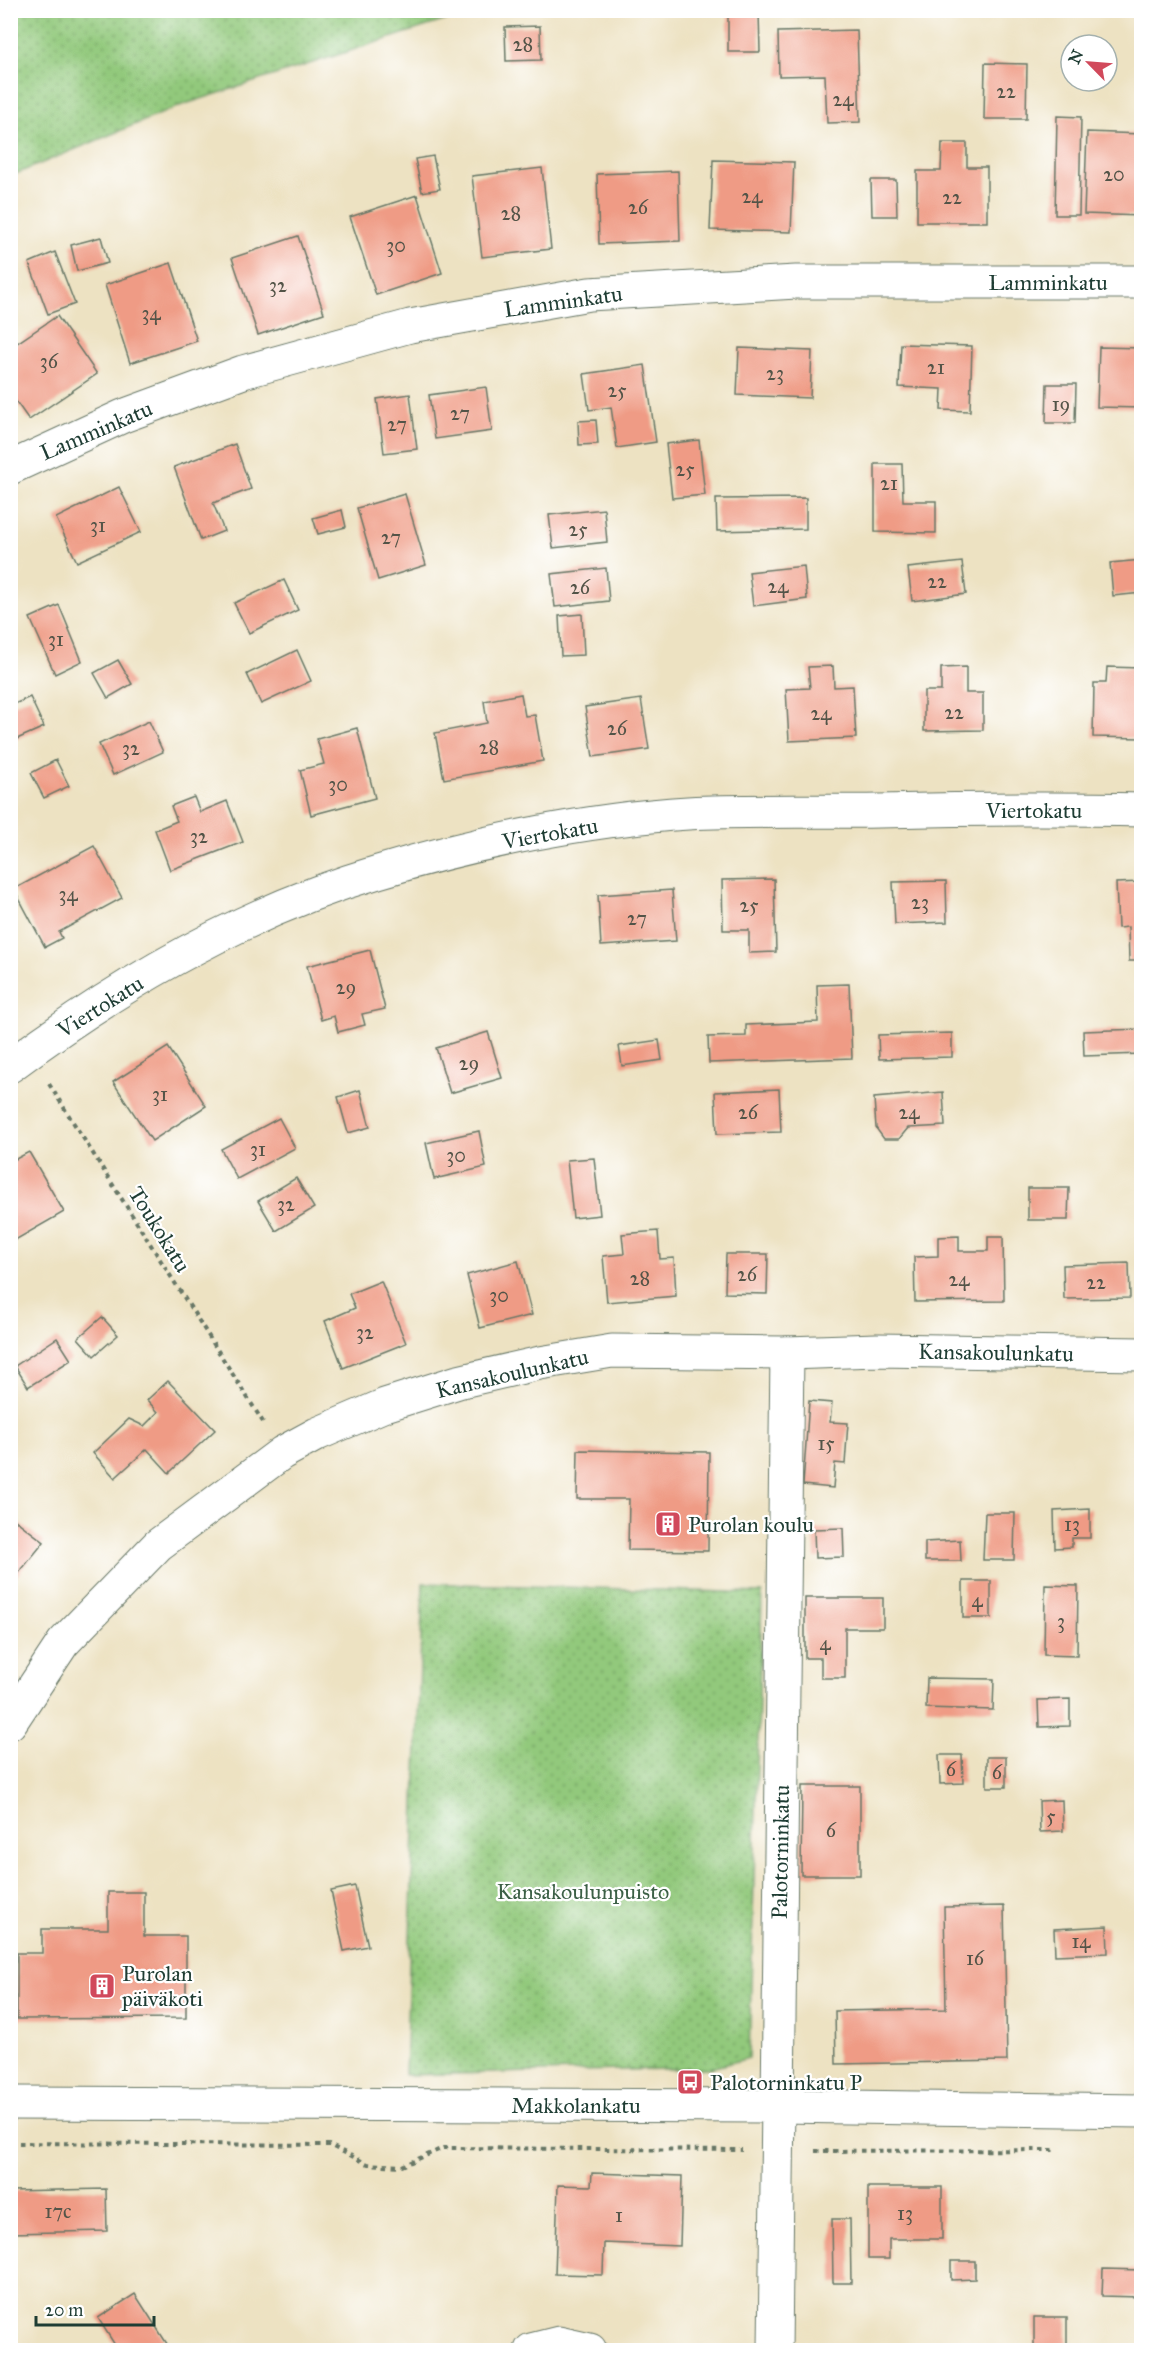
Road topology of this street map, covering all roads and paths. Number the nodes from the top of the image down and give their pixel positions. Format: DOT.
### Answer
graph roads {
  1 [pos="1142,282"];
  2 [pos="10,468"];
  3 [pos="1142,810"];
  4 [pos="20,1059"];
  5 [pos="787,1353"];
  6 [pos="1142,1354"];
  7 [pos="282,1453"];
  8 [pos="10,1723"];
  9 [pos="10,2103"];
  10 [pos="778,2106"];
  11 [pos="1142,2111"];
  12 [pos="10,2143"];
  13 [pos="1059,2150"];
  14 [pos="777,2151"];
  15 [pos="531,2350"];
  16 [pos="590,2350"];
  17 [pos="775,2350"];
  1 -- 2 [label="street, Lamminkatu"];
  3 -- 4 [label="street, Viertokatu"];
  4 -- 7 [label="path, Toukokatu"];
  5 -- 6 [label="street, Kansakoulunkatu"];
  5 -- 7 [label="street, Kansakoulunkatu"];
  5 -- 10 [label="street, Palotorninkatu"];
  7 -- 8 [label="street, Kansakoulunkatu"];
  9 -- 10 [label="street, Makkolankatu"];
  10 -- 11 [label="street, Makkolankatu"];
  10 -- 14 [label="street, Palotorninkatu"];
  12 -- 14 [label="path"];
  13 -- 14 [label="path"];
  14 -- 17 [label="street, Palotorninkatu"];
  15 -- 16 [label="street"];
}
